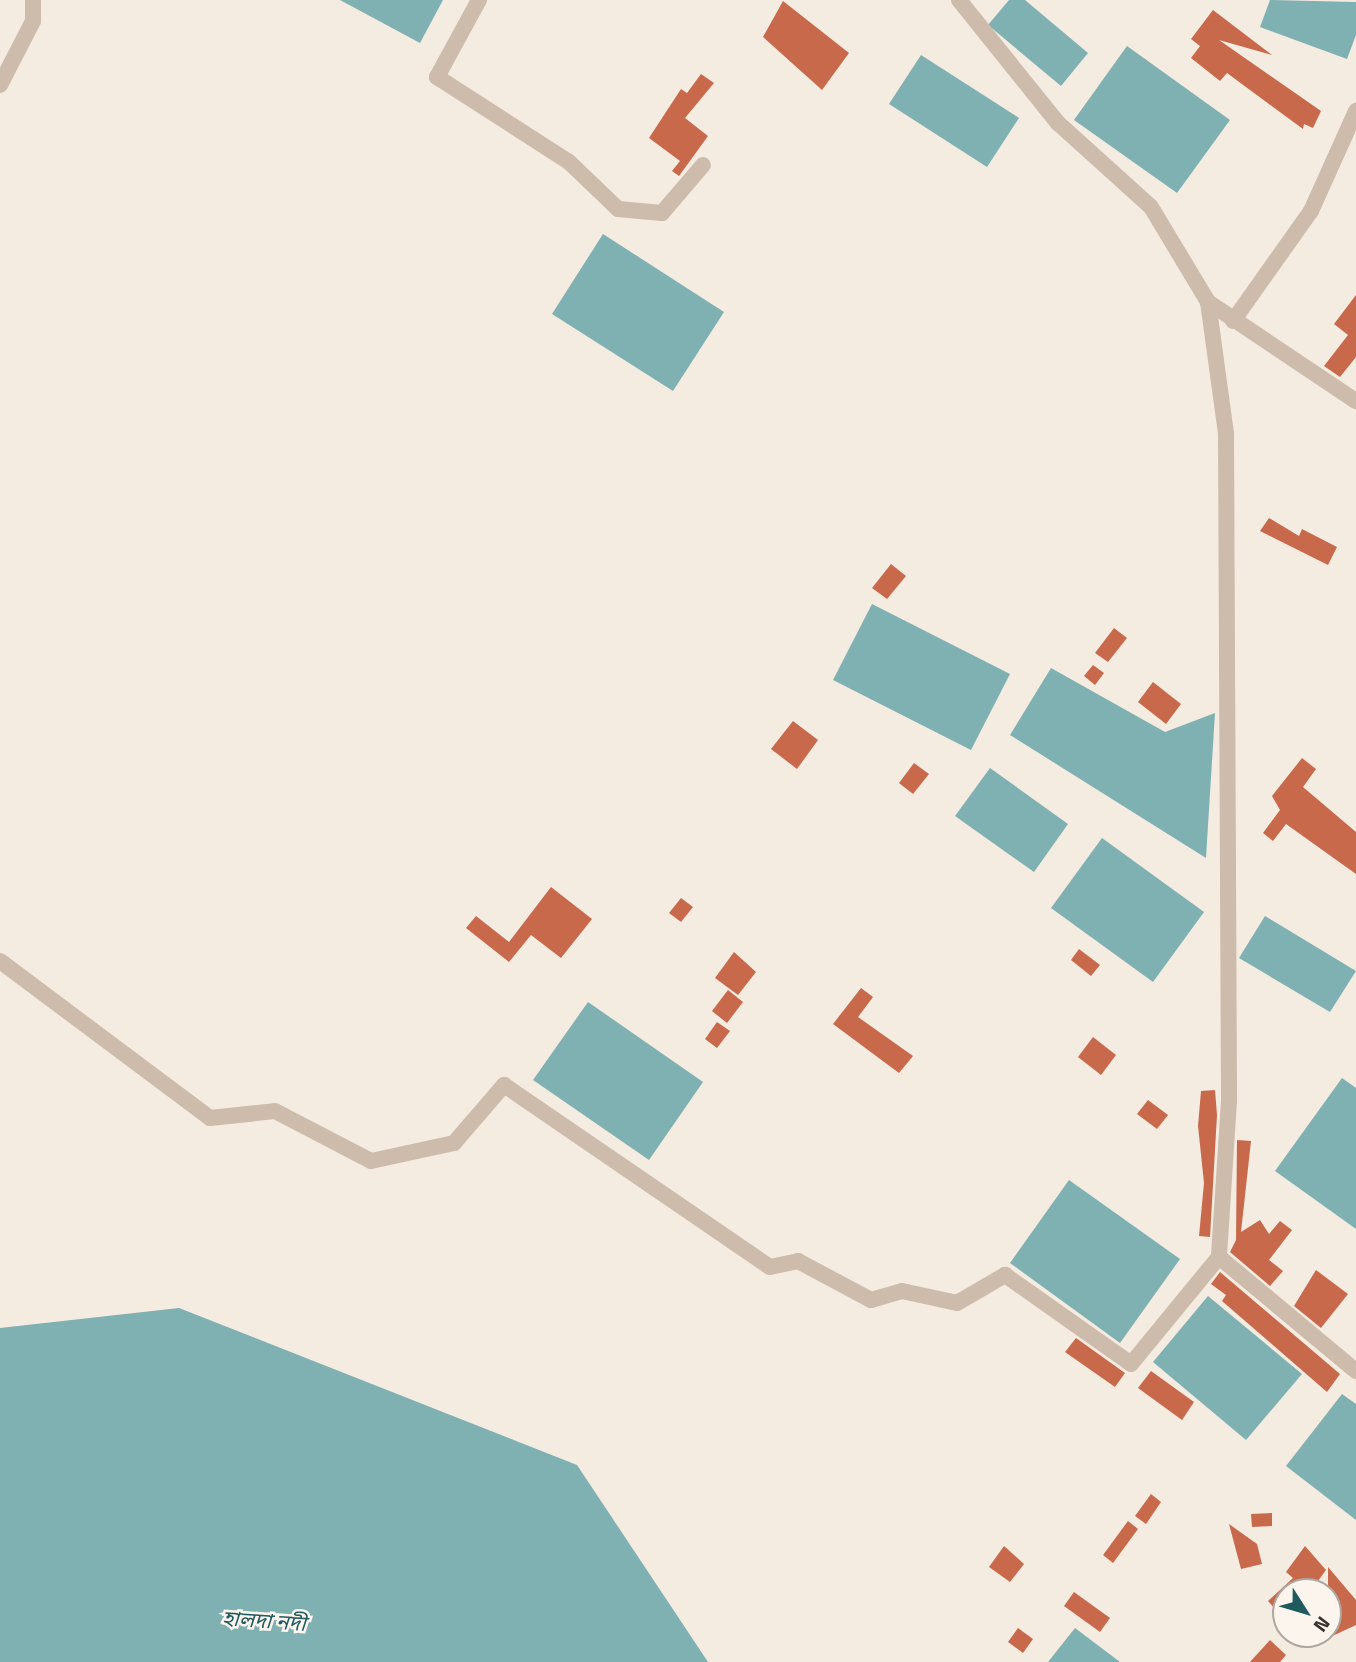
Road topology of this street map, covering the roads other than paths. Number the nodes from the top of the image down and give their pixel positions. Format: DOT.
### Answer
graph roads {
  1 [pos="33,0"];
  2 [pos="479,0"];
  3 [pos="959,0"];
  4 [pos="0,85"];
  5 [pos="1356,111"];
  6 [pos="703,165"];
  7 [pos="1208,302"];
  8 [pos="1233,321"];
  9 [pos="1356,401"];
  10 [pos="0,961"];
  11 [pos="1219,1257"];
  12 [pos="1356,1371"];
  1 -- 4 [label="street"];
  2 -- 6 [label="street"];
  3 -- 7 [label="street"];
  5 -- 8 [label="street"];
  7 -- 8 [label="street"];
  7 -- 11 [label="street"];
  8 -- 9 [label="street"];
  10 -- 11 [label="street"];
  11 -- 12 [label="street"];
}
